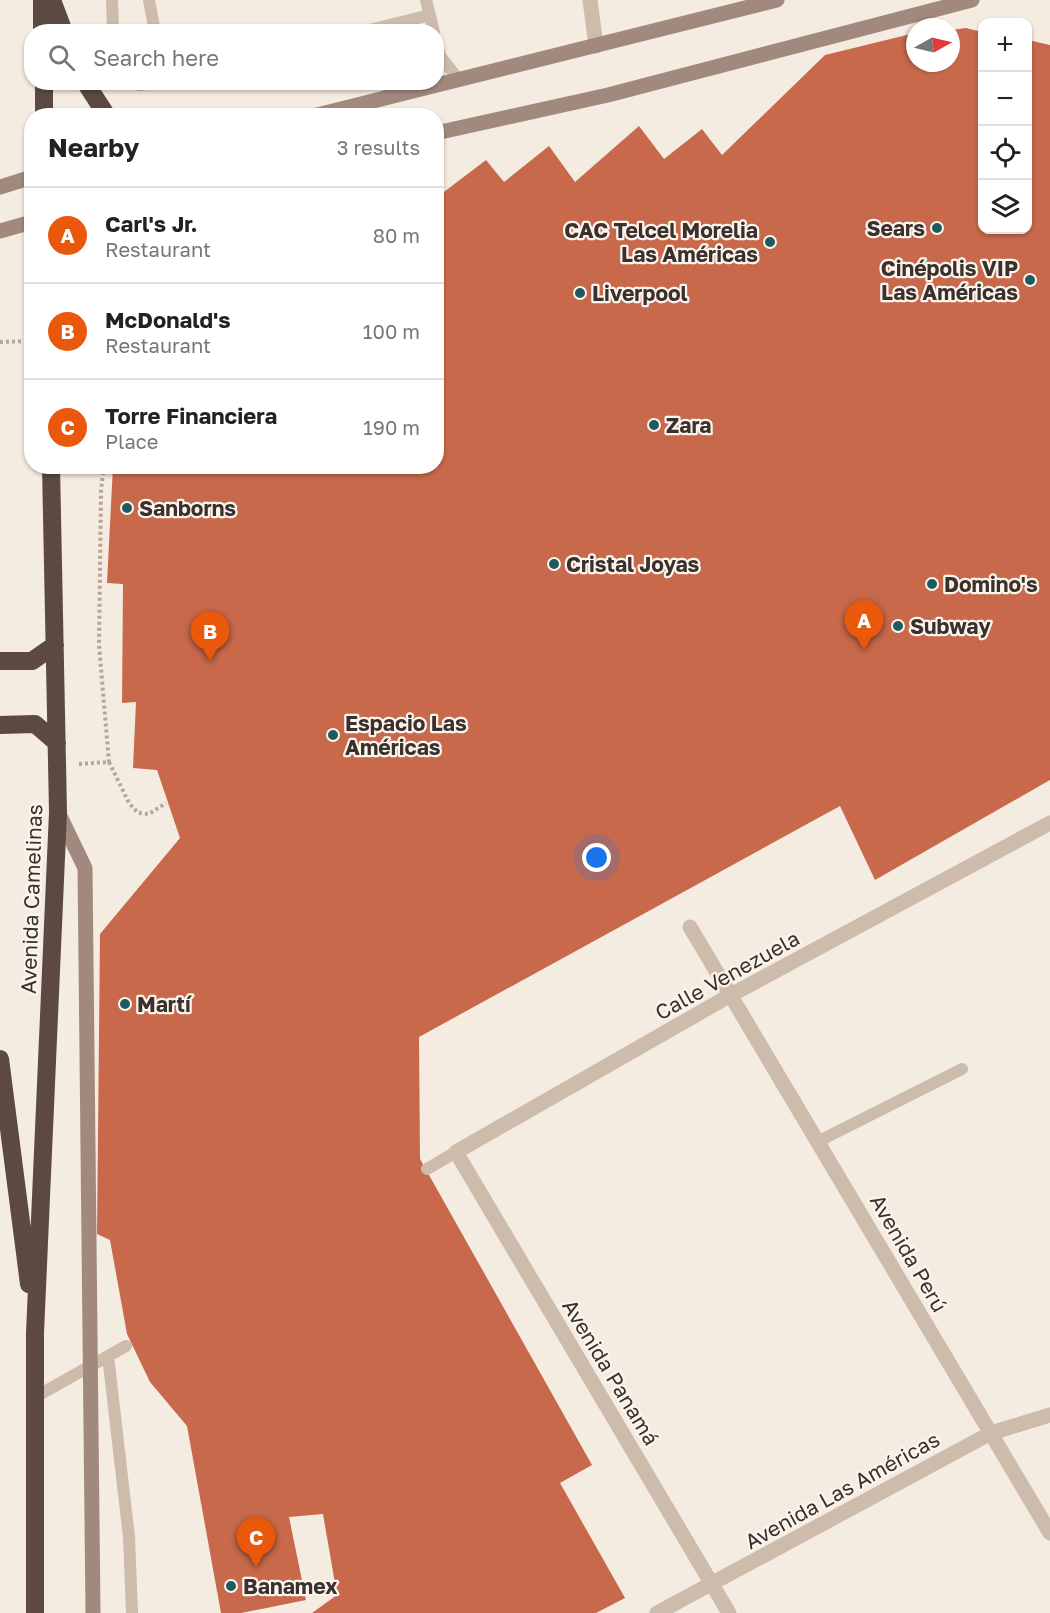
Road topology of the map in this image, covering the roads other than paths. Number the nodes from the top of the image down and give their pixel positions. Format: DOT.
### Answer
graph roads {
  1 [pos="42,0"];
  2 [pos="52,0"];
  3 [pos="112,0"];
  4 [pos="148,0"];
  5 [pos="426,0"];
  6 [pos="590,0"];
  7 [pos="777,0"];
  8 [pos="972,0"];
  9 [pos="930,6"];
  10 [pos="430,15"];
  11 [pos="42,24"];
  12 [pos="61,24"];
  13 [pos="114,24"];
  14 [pos="153,24"];
  15 [pos="394,24"];
  16 [pos="432,24"];
  17 [pos="596,46"];
  18 [pos="444,61"];
  19 [pos="459,80"];
  20 [pos="444,82"];
  21 [pos="44,90"];
  22 [pos="90,90"];
  23 [pos="386,90"];
  24 [pos="44,108"];
  25 [pos="102,108"];
  26 [pos="336,108"];
  27 [pos="444,131"];
  28 [pos="24,180"];
  29 [pos="0,187"];
  30 [pos="24,224"];
  31 [pos="0,231"];
  32 [pos="51,474"];
  33 [pos="55,645"];
  34 [pos="0,661"];
  35 [pos="0,724"];
  36 [pos="57,743"];
  37 [pos="58,812"];
  38 [pos="1050,823"];
  39 [pos="690,927"];
  40 [pos="729,996"];
  41 [pos="0,1059"];
  42 [pos="962,1069"];
  43 [pos="819,1141"];
  44 [pos="456,1152"];
  45 [pos="427,1168"];
  46 [pos="35,1334"];
  47 [pos="126,1346"];
  48 [pos="108,1356"];
  49 [pos="91,1366"];
  50 [pos="37,1396"];
  51 [pos="1050,1415"];
  52 [pos="990,1433"];
  53 [pos="1050,1533"];
  54 [pos="712,1585"];
  55 [pos="35,1613"];
  56 [pos="93,1613"];
  57 [pos="132,1613"];
  58 [pos="657,1613"];
  59 [pos="729,1613"];
  1 -- 11 [label="highway"];
  2 -- 12 [label="highway"];
  3 -- 13 [label="lane"];
  4 -- 14 [label="lane"];
  5 -- 10 [label="lane"];
  6 -- 17 [label="street"];
  7 -- 17 [label="street"];
  8 -- 9 [label="street"];
  9 -- 27 [label="street"];
  10 -- 15 [label="lane"];
  10 -- 16 [label="lane"];
  17 -- 19 [label="street"];
  18 -- 19 [label="lane"];
  19 -- 20 [label="street"];
  21 -- 24 [label="highway"];
  22 -- 25 [label="highway"];
  23 -- 26 [label="street"];
  28 -- 29 [label="street"];
  30 -- 31 [label="street"];
  32 -- 33 [label="highway, Avenida Camelinas"];
  33 -- 34 [label="highway"];
  33 -- 36 [label="highway, Avenida Camelinas"];
  35 -- 36 [label="highway"];
  36 -- 37 [label="highway, Avenida Camelinas"];
  37 -- 46 [label="highway, Avenida Camelinas"];
  37 -- 49 [label="street"];
  38 -- 40 [label="street, Calle Venezuela"];
  39 -- 40 [label="street, Avenida Perú"];
  40 -- 43 [label="street, Avenida Perú"];
  40 -- 44 [label="street, Calle Venezuela"];
  41 -- 46 [label="highway, Avenida Camelinas"];
  42 -- 43 [label="lane"];
  43 -- 52 [label="street, Avenida Perú"];
  44 -- 45 [label="lane, Calle Venezuela"];
  44 -- 54 [label="street, Avenida Panamá"];
  46 -- 50 [label="highway, Avenida Camelinas"];
  47 -- 48 [label="lane"];
  48 -- 49 [label="lane"];
  48 -- 57 [label="lane"];
  49 -- 50 [label="lane"];
  49 -- 56 [label="street"];
  50 -- 55 [label="highway, Avenida Camelinas"];
  51 -- 52 [label="street, Avenida Las Américas"];
  52 -- 53 [label="street, Avenida Perú"];
  52 -- 54 [label="street, Avenida Las Américas"];
  54 -- 58 [label="street, Avenida Las Américas"];
  54 -- 59 [label="street, Avenida Panamá"];
}
